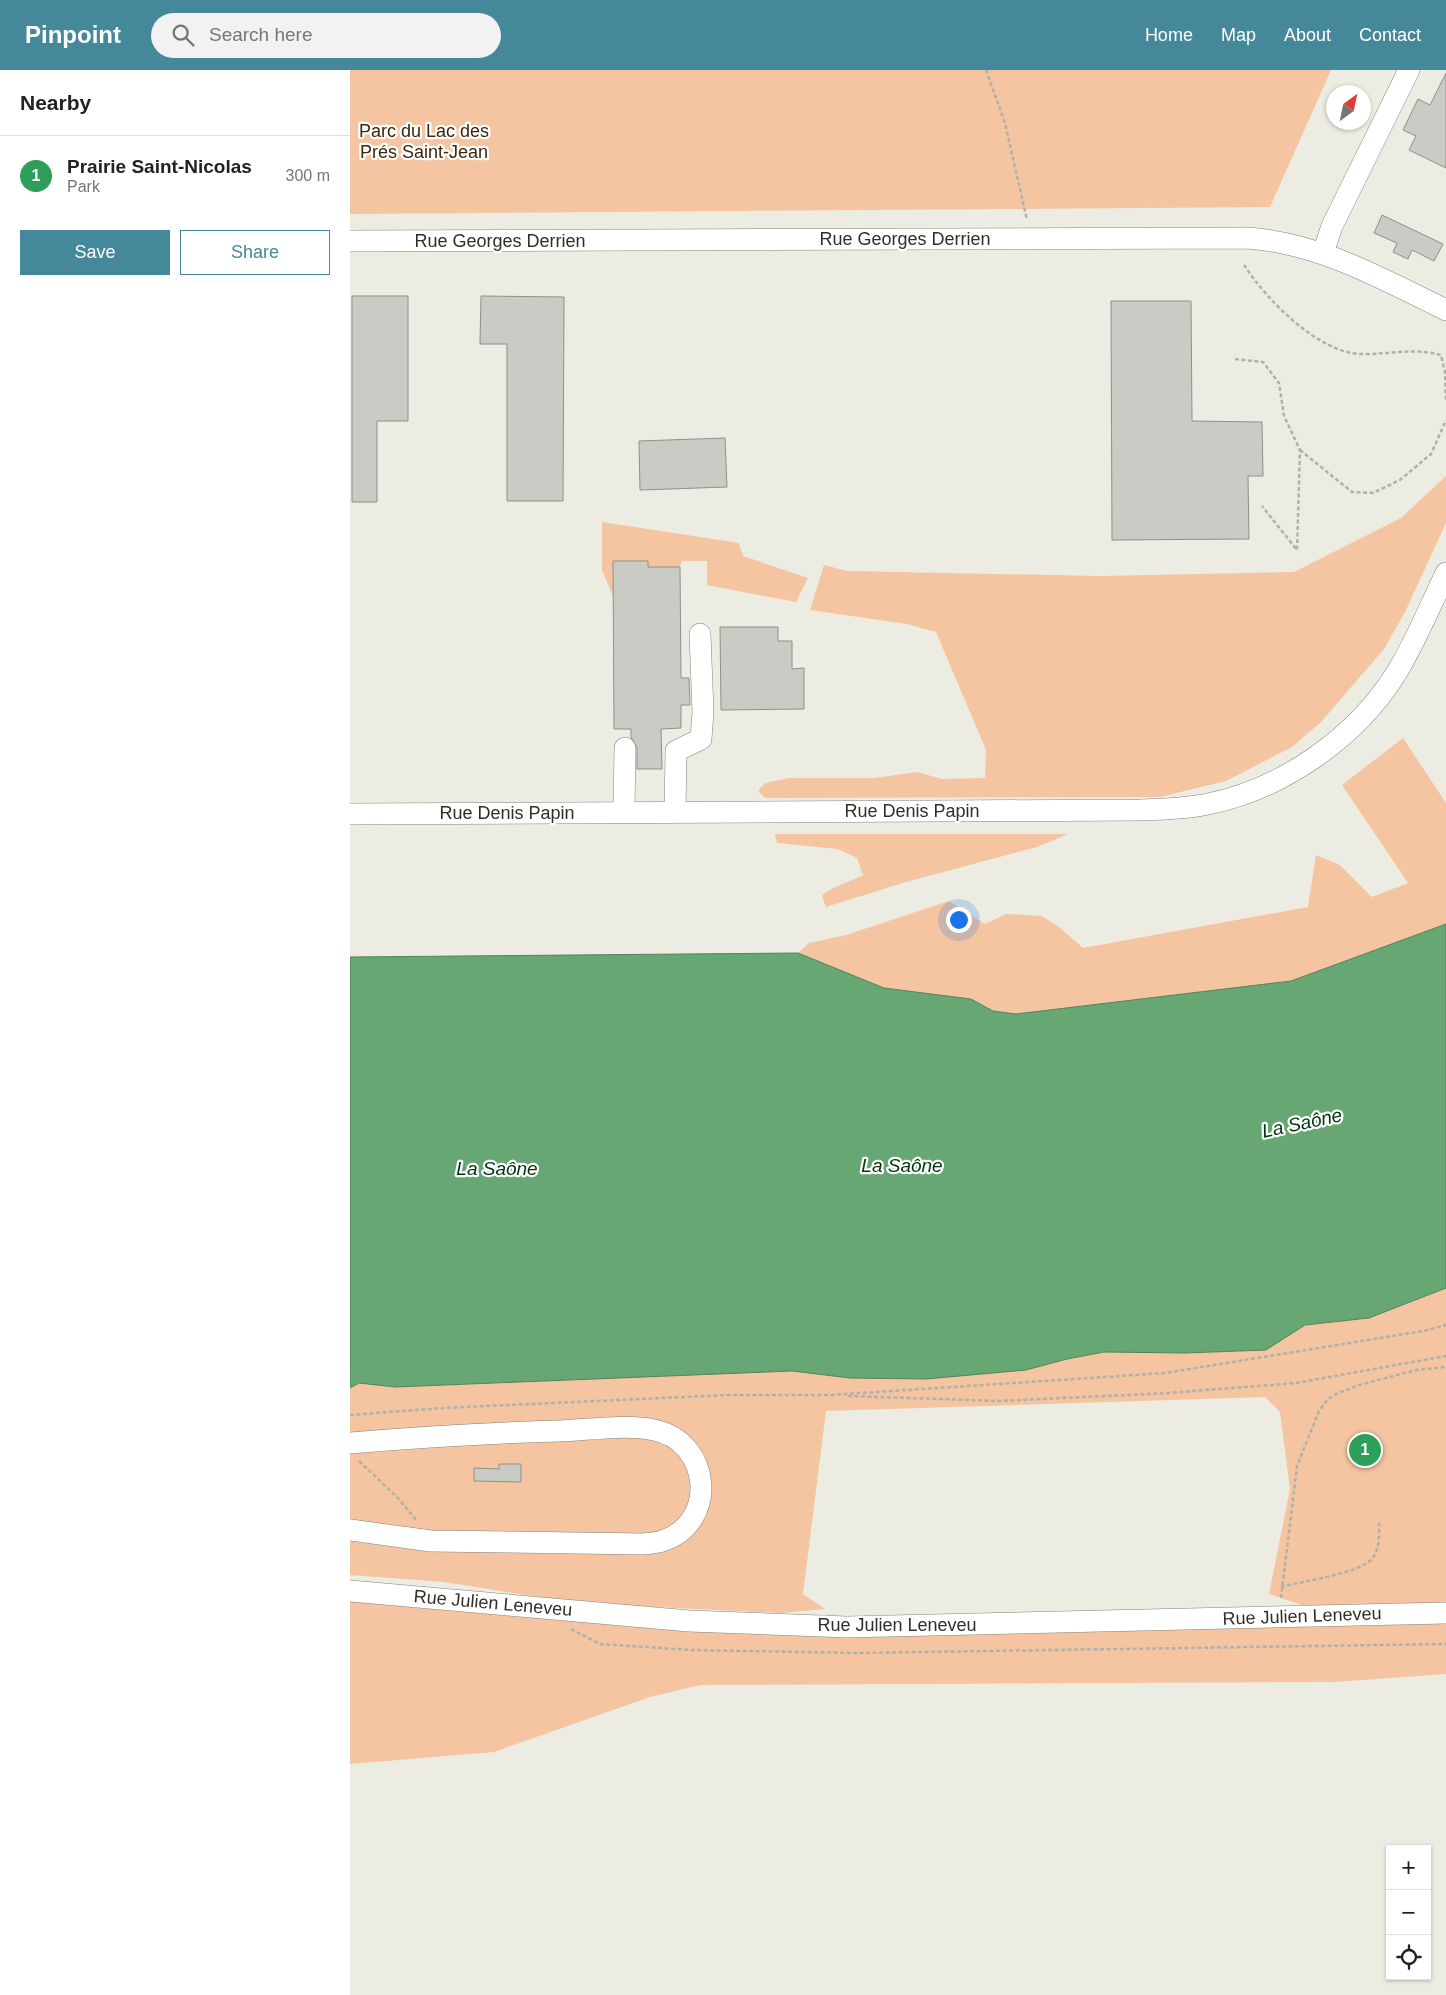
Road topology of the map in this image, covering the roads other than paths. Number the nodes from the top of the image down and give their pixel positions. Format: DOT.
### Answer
graph roads {
  1 [pos="1409,70"];
  2 [pos="350,241"];
  3 [pos="1323,253"];
  4 [pos="1446,310"];
  5 [pos="1446,573"];
  6 [pos="700,634"];
  7 [pos="625,748"];
  8 [pos="624,812"];
  9 [pos="675,812"];
  10 [pos="350,814"];
  11 [pos="352,1449"];
  12 [pos="350,1530"];
  13 [pos="350,1590"];
  14 [pos="1446,1613"];
  1 -- 3 [label="street"];
  2 -- 3 [label="street, Rue Georges Derrien"];
  3 -- 4 [label="street, Rue Georges Derrien"];
  5 -- 9 [label="street, Rue Denis Papin"];
  6 -- 9 [label="street"];
  7 -- 8 [label="street"];
  8 -- 9 [label="street, Rue Denis Papin"];
  8 -- 10 [label="street, Rue Denis Papin"];
  11 -- 12 [label="street"];
  13 -- 14 [label="street, Rue Julien Leneveu"];
}
